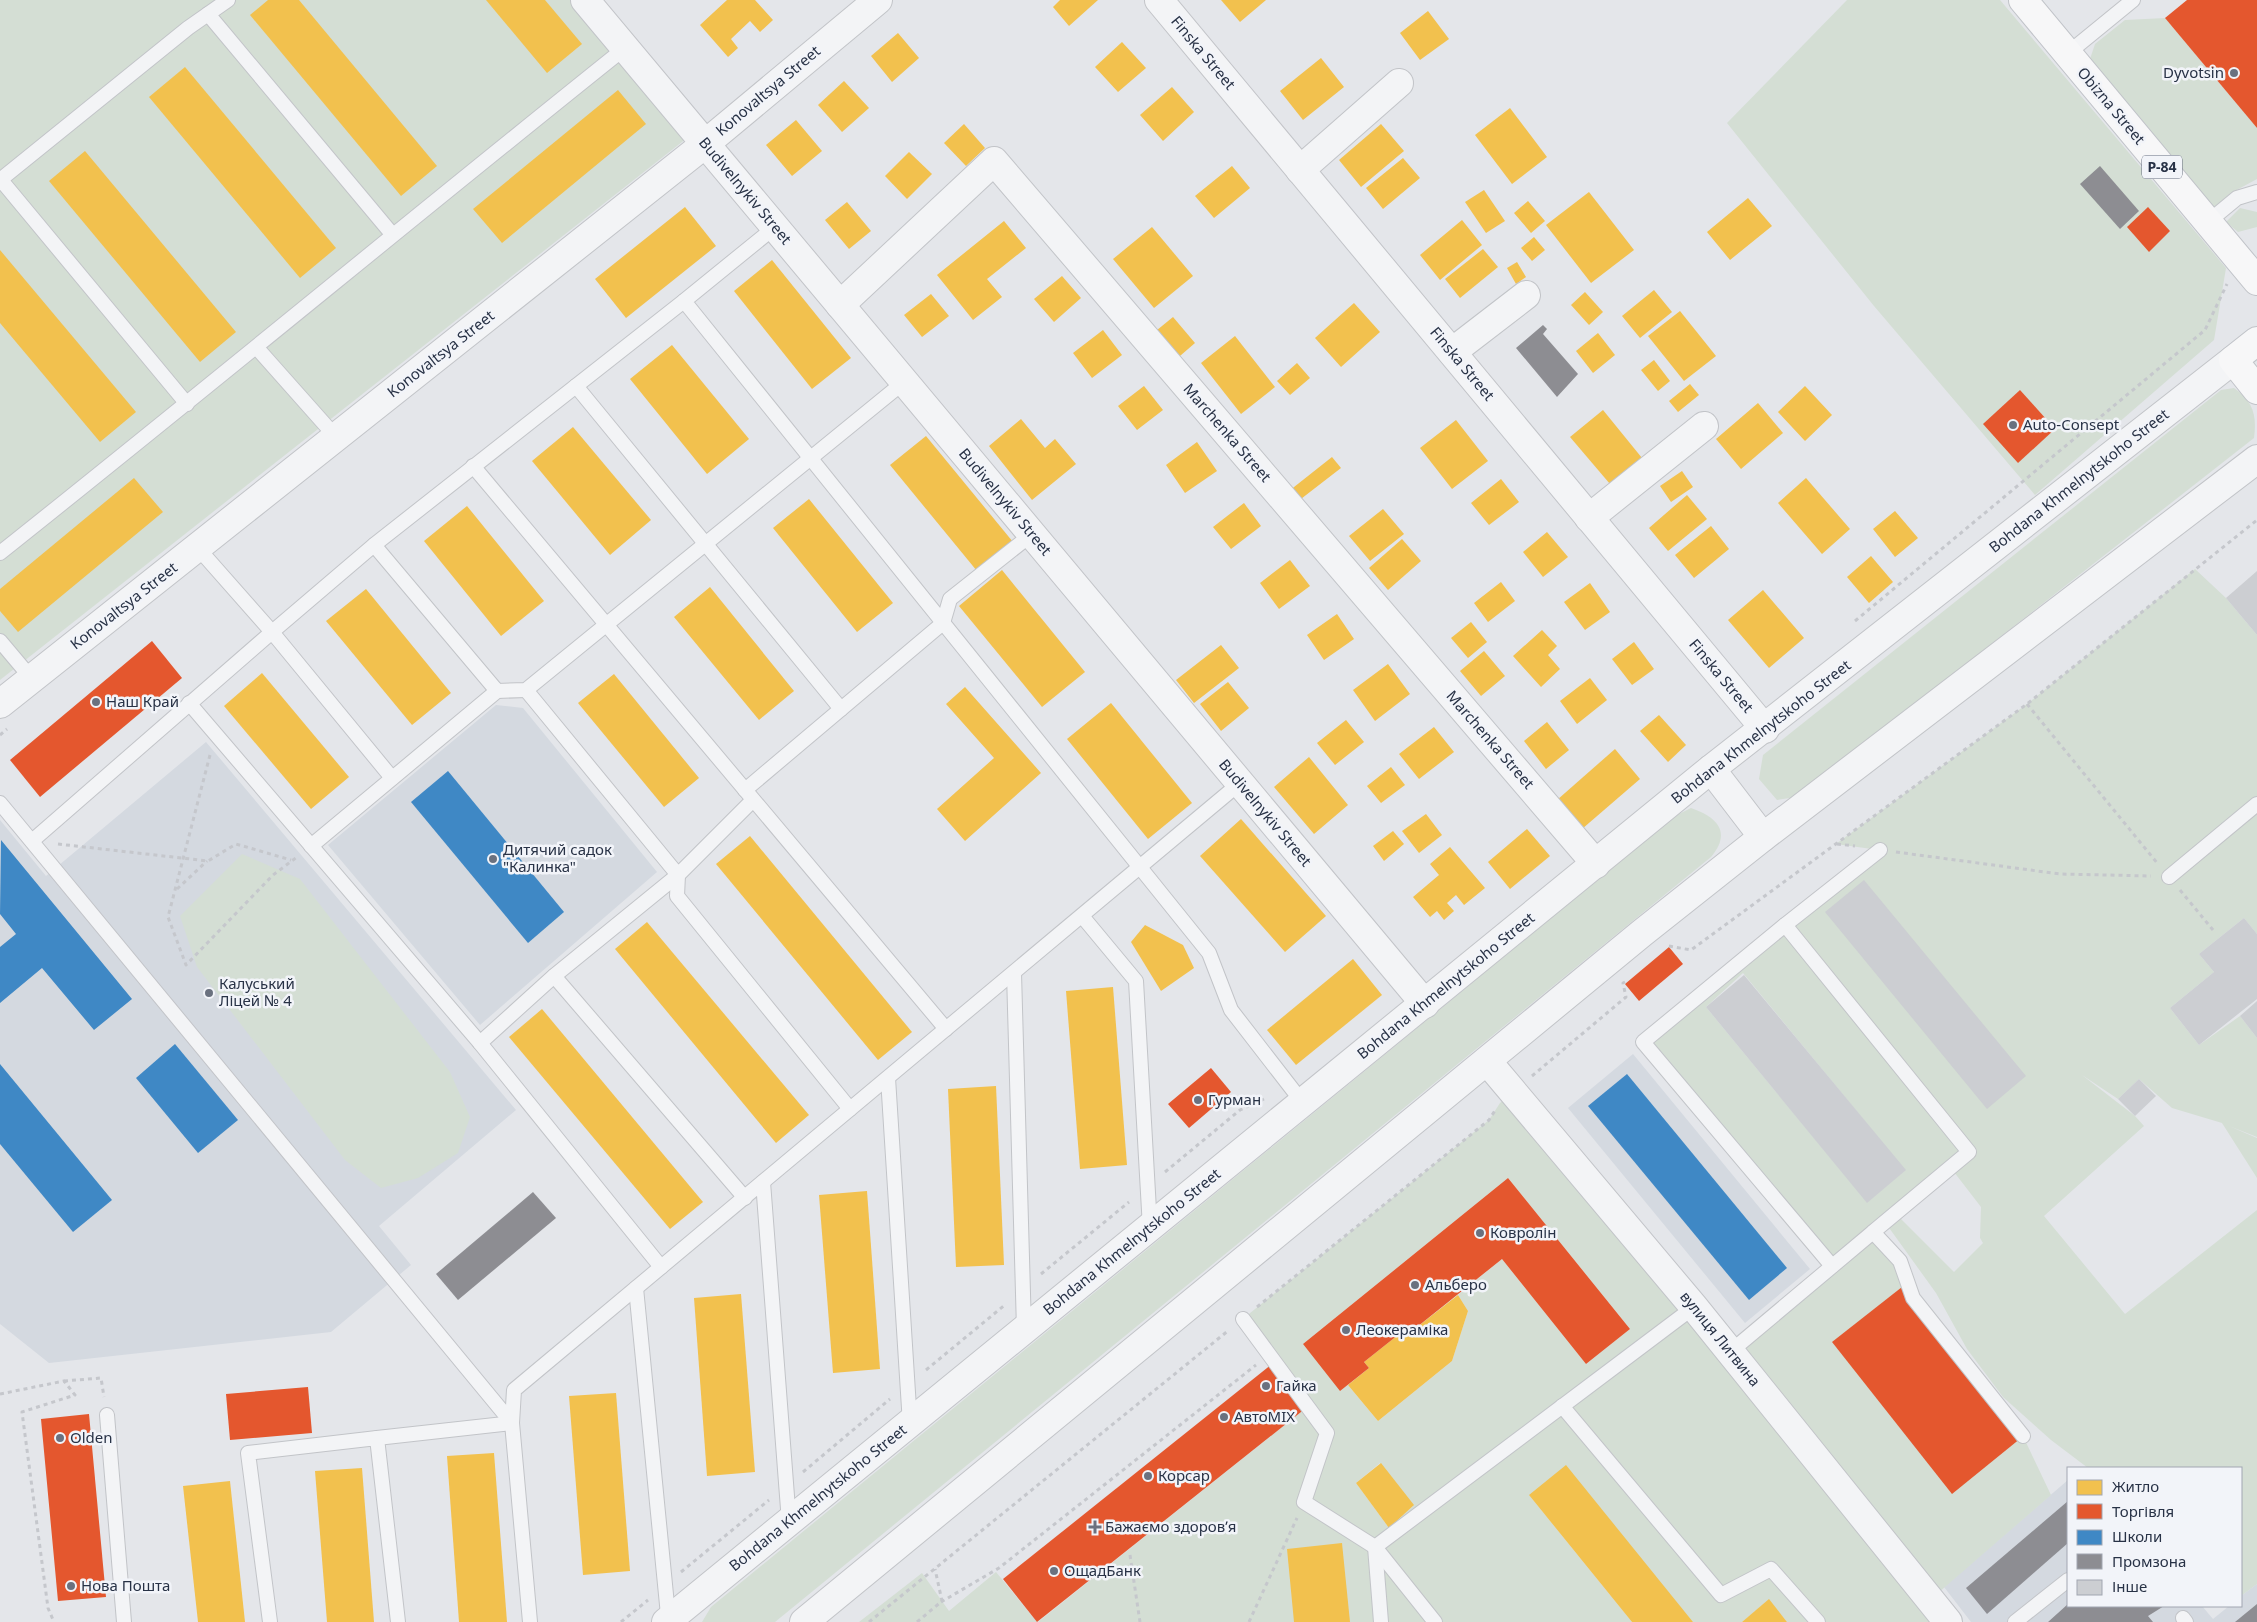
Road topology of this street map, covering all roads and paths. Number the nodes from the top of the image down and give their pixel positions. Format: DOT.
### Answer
graph roads {
  1 [pos="228,0"];
  2 [pos="585,0"];
  3 [pos="878,0"];
  4 [pos="1159,0"];
  5 [pos="2023,0"];
  6 [pos="2133,0"];
  7 [pos="208,14"];
  8 [pos="625,48"];
  9 [pos="2067,54"];
  10 [pos="1399,83"];
  11 [pos="705,144"];
  12 [pos="1300,170"];
  13 [pos="0,180"];
  14 [pos="2257,192"];
  15 [pos="2208,222"];
  16 [pos="775,227"];
  17 [pos="392,234"];
  18 [pos="2257,281"];
  19 [pos="1526,295"];
  20 [pos="684,301"];
  21 [pos="840,305"];
  22 [pos="2257,341"];
  23 [pos="257,348"];
  24 [pos="1452,352"];
  25 [pos="2233,360"];
  26 [pos="904,382"];
  27 [pos="576,386"];
  28 [pos="2257,390"];
  29 [pos="187,404"];
  30 [pos="1704,426"];
  31 [pos="336,437"];
  32 [pos="810,457"];
  33 [pos="2257,459"];
  34 [pos="473,466"];
  35 [pos="1589,518"];
  36 [pos="2257,520"];
  37 [pos="1032,534"];
  38 [pos="704,543"];
  39 [pos="374,544"];
  40 [pos="198,547"];
  41 [pos="0,553"];
  42 [pos="943,623"];
  43 [pos="605,624"];
  44 [pos="272,632"];
  45 [pos="0,641"];
  46 [pos="32,678"];
  47 [pos="526,690"];
  48 [pos="497,691"];
  49 [pos="189,703"];
  50 [pos="0,704"];
  51 [pos="2027,704"];
  52 [pos="841,709"];
  53 [pos="1765,729"];
  54 [pos="216,734"];
  55 [pos="1712,770"];
  56 [pos="392,778"];
  57 [pos="1240,783"];
  58 [pos="749,795"];
  59 [pos="0,803"];
  60 [pos="2257,804"];
  61 [pos="1764,837"];
  62 [pos="32,841"];
  63 [pos="1836,844"];
  64 [pos="312,846"];
  65 [pos="1880,850"];
  66 [pos="185,858"];
  67 [pos="292,860"];
  68 [pos="208,861"];
  69 [pos="1596,864"];
  70 [pos="1139,867"];
  71 [pos="678,875"];
  72 [pos="2169,877"];
  73 [pos="176,890"];
  74 [pos="1082,916"];
  75 [pos="1785,925"];
  76 [pos="2212,930"];
  77 [pos="1662,952"];
  78 [pos="1014,973"];
  79 [pos="554,976"];
  80 [pos="1631,977"];
  81 [pos="1425,1004"];
  82 [pos="946,1029"];
  83 [pos="480,1043"];
  84 [pos="1487,1061"];
  85 [pos="888,1078"];
  86 [pos="1514,1092"];
  87 [pos="1303,1102"];
  88 [pos="850,1109"];
  89 [pos="1240,1110"];
  90 [pos="763,1182"];
  91 [pos="1148,1186"];
  92 [pos="745,1198"];
  93 [pos="1150,1228"];
  94 [pos="1873,1232"];
  95 [pos="1832,1266"];
  96 [pos="661,1267"];
  97 [pos="636,1288"];
  98 [pos="1023,1290"];
  99 [pos="1694,1307"];
  100 [pos="1243,1319"];
  101 [pos="1024,1330"];
  102 [pos="1730,1352"];
  103 [pos="1269,1354"];
  104 [pos="64,1381"];
  105 [pos="908,1385"];
  106 [pos="0,1394"];
  107 [pos="1562,1406"];
  108 [pos="107,1415"];
  109 [pos="512,1423"];
  110 [pos="910,1424"];
  111 [pos="2023,1436"];
  112 [pos="377,1438"];
  113 [pos="786,1486"];
  114 [pos="1304,1502"];
  115 [pos="789,1522"];
  116 [pos="1375,1547"];
  117 [pos="1130,1555"];
  118 [pos="935,1568"];
  119 [pos="2067,1581"];
  120 [pos="665,1585"];
  121 [pos="941,1602"];
  122 [pos="54,1622"];
  123 [pos="124,1622"];
  124 [pos="270,1622"];
  125 [pos="398,1622"];
  126 [pos="530,1622"];
  127 [pos="621,1622"];
  128 [pos="666,1622"];
  129 [pos="804,1622"];
  130 [pos="869,1622"];
  131 [pos="917,1622"];
  132 [pos="1140,1622"];
  133 [pos="1249,1622"];
  134 [pos="1381,1622"];
  135 [pos="1435,1622"];
  136 [pos="1818,1622"];
  137 [pos="1948,1622"];
  138 [pos="2014,1622"];
  1 -- 7 [label="lane"];
  2 -- 8 [label="street, Budivelnykiv Street"];
  3 -- 11 [label="street, Konovaltsya Street"];
  4 -- 12 [label="street, Finska Street"];
  5 -- 9 [label="main road, Obizna Street / Р-84"];
  6 -- 9 [label="lane"];
  7 -- 13 [label="lane"];
  7 -- 17 [label="lane"];
  8 -- 11 [label="street, Budivelnykiv Street"];
  8 -- 17 [label="lane"];
  9 -- 15 [label="main road, Obizna Street / Р-84"];
  10 -- 12 [label="street"];
  11 -- 16 [label="street, Budivelnykiv Street"];
  11 -- 31 [label="street, Konovaltsya Street"];
  12 -- 24 [label="street, Finska Street"];
  13 -- 29 [label="lane"];
  14 -- 15 [label="lane"];
  15 -- 18 [label="main road, Obizna Street / Р-84"];
  16 -- 20 [label="lane"];
  16 -- 21 [label="street, Budivelnykiv Street"];
  17 -- 23 [label="lane"];
  19 -- 24 [label="street"];
  20 -- 27 [label="lane"];
  20 -- 32 [label="lane"];
  21 -- 26 [label="street, Budivelnykiv Street"];
  21 -- 69 [label="street, Marchenka Street"];
  22 -- 25 [label="main road, Bohdana Khmelnytskoho Street"];
  23 -- 29 [label="lane"];
  23 -- 31 [label="lane"];
  24 -- 35 [label="street, Finska Street"];
  25 -- 28 [label="main road"];
  25 -- 53 [label="street, Bohdana Khmelnytskoho Street"];
  26 -- 32 [label="lane"];
  26 -- 37 [label="street, Budivelnykiv Street"];
  27 -- 34 [label="lane"];
  27 -- 38 [label="lane"];
  29 -- 41 [label="lane"];
  30 -- 35 [label="street"];
  31 -- 40 [label="street, Konovaltsya Street"];
  32 -- 38 [label="lane"];
  32 -- 42 [label="lane"];
  33 -- 61 [label="street"];
  34 -- 39 [label="lane"];
  34 -- 43 [label="lane"];
  35 -- 53 [label="street, Finska Street"];
  36 -- 51 [label="path"];
  37 -- 42 [label="lane"];
  37 -- 57 [label="street, Budivelnykiv Street"];
  38 -- 43 [label="lane"];
  38 -- 52 [label="lane"];
  39 -- 44 [label="lane"];
  39 -- 48 [label="lane"];
  40 -- 44 [label="lane"];
  40 -- 46 [label="street, Konovaltsya Street"];
  42 -- 52 [label="lane"];
  42 -- 70 [label="lane"];
  43 -- 47 [label="lane"];
  43 -- 58 [label="lane"];
  44 -- 49 [label="lane"];
  44 -- 56 [label="lane"];
  45 -- 46 [label="lane"];
  46 -- 50 [label="street, Konovaltsya Street"];
  47 -- 48 [label="lane"];
  47 -- 71 [label="lane"];
  48 -- 56 [label="lane"];
  49 -- 54 [label="lane"];
  49 -- 62 [label="lane"];
  51 -- 63 [label="path"];
  51 -- 72 [label="path"];
  52 -- 58 [label="lane"];
  53 -- 55 [label="street, Bohdana Khmelnytskoho Street"];
  54 -- 64 [label="lane"];
  54 -- 66 [label="path"];
  55 -- 61 [label="street"];
  55 -- 69 [label="street, Bohdana Khmelnytskoho Street"];
  56 -- 64 [label="lane"];
  57 -- 70 [label="lane"];
  57 -- 81 [label="street, Budivelnykiv Street"];
  58 -- 71 [label="lane"];
  58 -- 82 [label="lane"];
  59 -- 62 [label="lane"];
  60 -- 72 [label="lane"];
  61 -- 84 [label="street"];
  62 -- 66 [label="path"];
  62 -- 109 [label="lane"];
  63 -- 65 [label="path"];
  63 -- 77 [label="path"];
  64 -- 67 [label="path"];
  64 -- 83 [label="lane"];
  65 -- 72 [label="path"];
  65 -- 75 [label="lane"];
  66 -- 68 [label="path"];
  66 -- 73 [label="path"];
  67 -- 68 [label="path"];
  67 -- 73 [label="path"];
  68 -- 73 [label="path"];
  69 -- 81 [label="street, Bohdana Khmelnytskoho Street"];
  70 -- 74 [label="lane"];
  70 -- 87 [label="lane"];
  71 -- 79 [label="lane"];
  71 -- 88 [label="lane"];
  72 -- 76 [label="path"];
  74 -- 78 [label="lane"];
  74 -- 91 [label="lane"];
  75 -- 94 [label="lane"];
  75 -- 95 [label="lane"];
  78 -- 82 [label="lane"];
  78 -- 98 [label="lane"];
  79 -- 83 [label="lane"];
  79 -- 92 [label="lane"];
  80 -- 86 [label="path"];
  81 -- 87 [label="street, Bohdana Khmelnytskoho Street"];
  82 -- 85 [label="lane"];
  83 -- 96 [label="lane"];
  84 -- 86 [label="street, вулиця Литвина"];
  84 -- 129 [label="street"];
  85 -- 88 [label="lane"];
  85 -- 105 [label="lane"];
  86 -- 99 [label="street, вулиця Литвина"];
  86 -- 100 [label="path"];
  87 -- 93 [label="street, Bohdana Khmelnytskoho Street"];
  88 -- 90 [label="lane"];
  89 -- 91 [label="path"];
  90 -- 92 [label="lane"];
  90 -- 113 [label="lane"];
  91 -- 93 [label="lane"];
  91 -- 98 [label="path"];
  92 -- 96 [label="lane"];
  93 -- 101 [label="street, Bohdana Khmelnytskoho Street"];
  94 -- 95 [label="lane"];
  94 -- 111 [label="lane"];
  95 -- 102 [label="lane"];
  96 -- 97 [label="lane"];
  97 -- 109 [label="lane"];
  97 -- 120 [label="lane"];
  98 -- 101 [label="lane"];
  98 -- 105 [label="path"];
  99 -- 102 [label="street, вулиця Литвина"];
  99 -- 107 [label="lane"];
  100 -- 103 [label="lane"];
  100 -- 118 [label="path"];
  101 -- 110 [label="street, Bohdana Khmelnytskoho Street"];
  102 -- 137 [label="street, вулиця Литвина"];
  103 -- 114 [label="lane"];
  103 -- 121 [label="path"];
  104 -- 106 [label="path"];
  104 -- 108 [label="path"];
  104 -- 122 [label="path"];
  105 -- 110 [label="lane"];
  105 -- 113 [label="path"];
  107 -- 116 [label="lane"];
  107 -- 136 [label="lane"];
  108 -- 123 [label="lane"];
  109 -- 112 [label="lane"];
  109 -- 126 [label="lane"];
  110 -- 115 [label="street, Bohdana Khmelnytskoho Street"];
  112 -- 124 [label="lane"];
  112 -- 125 [label="lane"];
  113 -- 115 [label="lane"];
  113 -- 120 [label="path"];
  114 -- 116 [label="lane"];
  114 -- 133 [label="path"];
  115 -- 128 [label="street, Bohdana Khmelnytskoho Street"];
  116 -- 134 [label="lane"];
  116 -- 135 [label="lane"];
  117 -- 132 [label="path"];
  118 -- 121 [label="path"];
  118 -- 130 [label="path"];
  119 -- 138 [label="lane"];
  120 -- 127 [label="path"];
  120 -- 128 [label="lane"];
  121 -- 131 [label="path"];
}
